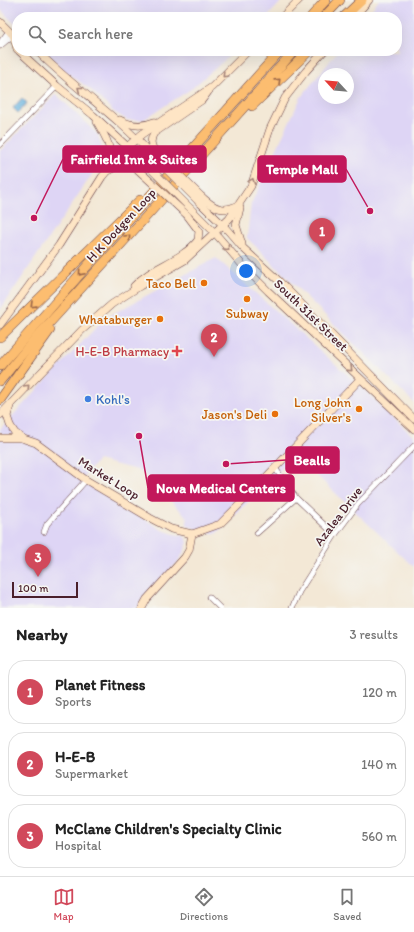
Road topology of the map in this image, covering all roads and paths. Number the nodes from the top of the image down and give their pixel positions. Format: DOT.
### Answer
graph roads {
  1 [pos="299,0"];
  2 [pos="326,0"];
  3 [pos="340,0"];
  4 [pos="362,0"];
  5 [pos="370,0"];
  6 [pos="287,12"];
  7 [pos="315,12"];
  8 [pos="329,12"];
  9 [pos="349,12"];
  10 [pos="359,12"];
  11 [pos="0,22"];
  12 [pos="12,34"];
  13 [pos="12,36"];
  14 [pos="0,45"];
  15 [pos="24,56"];
  16 [pos="42,56"];
  17 [pos="243,56"];
  18 [pos="276,56"];
  19 [pos="290,56"];
  20 [pos="304,56"];
  21 [pos="320,56"];
  22 [pos="57,86"];
  23 [pos="212,87"];
  24 [pos="94,101"];
  25 [pos="229,109"];
  26 [pos="93,115"];
  27 [pos="169,115"];
  28 [pos="137,138"];
  29 [pos="0,145"];
  30 [pos="127,147"];
  31 [pos="152,151"];
  32 [pos="104,174"];
  33 [pos="200,199"];
  34 [pos="240,204"];
  35 [pos="153,209"];
  36 [pos="189,212"];
  37 [pos="223,225"];
  38 [pos="215,233"];
  39 [pos="243,248"];
  40 [pos="102,265"];
  41 [pos="129,292"];
  42 [pos="0,325"];
  43 [pos="0,337"];
  44 [pos="0,366"];
  45 [pos="360,379"];
  46 [pos="0,382"];
  47 [pos="0,400"];
  48 [pos="10,405"];
  49 [pos="0,415"];
  50 [pos="414,419"];
  51 [pos="414,429"];
  52 [pos="0,438"];
  53 [pos="24,439"];
  54 [pos="414,446"];
  55 [pos="275,468"];
  56 [pos="86,480"];
  57 [pos="296,498"];
  58 [pos="44,532"];
  59 [pos="257,533"];
  60 [pos="192,534"];
  61 [pos="335,536"];
  62 [pos="209,597"];
  63 [pos="142,608"];
  64 [pos="220,608"];
  65 [pos="292,608"];
  1 -- 6 [label="main road"];
  2 -- 7 [label="highway"];
  3 -- 8 [label="highway"];
  4 -- 9 [label="highway"];
  5 -- 10 [label="main road"];
  11 -- 12 [label="main road"];
  13 -- 14 [label="street"];
  15 -- 22 [label="main road, South 31st Street"];
  24 -- 16 [label="main road, one-way"];
  17 -- 23 [label="main road, one-way"];
  18 -- 25 [label="highway, H K Dodgen Loop"];
  19 -- 35 [label="highway, H K Dodgen Loop"];
  35 -- 20 [label="highway, one-way"];
  34 -- 21 [label="main road, one-way"];
  22 -- 26 [label="main road, South 31st Street"];
  22 -- 29 [label="street"];
  23 -- 27 [label="main road"];
  23 -- 31 [label="main road"];
  24 -- 27 [label="main road"];
  24 -- 28 [label="main road"];
  25 -- 43 [label="highway, one-way"];
  25 -- 44 [label="highway, H K Dodgen Loop, one-way"];
  26 -- 30 [label="main road, South 31st Street"];
  26 -- 32 [label="main road"];
  27 -- 28 [label="main road"];
  28 -- 30 [label="main road"];
  28 -- 31 [label="main road"];
  30 -- 32 [label="main road"];
  30 -- 36 [label="main road, South 31st Street, bridge"];
  31 -- 33 [label="main road, bridge"];
  32 -- 36 [label="main road, bridge"];
  32 -- 42 [label="main road"];
  33 -- 34 [label="main road"];
  33 -- 37 [label="main road, South 31st Street"];
  34 -- 37 [label="main road"];
  34 -- 39 [label="main road"];
  40 -- 35 [label="highway, H K Dodgen Loop, one-way"];
  36 -- 38 [label="main road, South 31st Street"];
  36 -- 41 [label="main road"];
  37 -- 38 [label="main road"];
  37 -- 39 [label="main road, South 31st Street"];
  38 -- 41 [label="main road"];
  38 -- 45 [label="main road, South 31st Street, one-way"];
  39 -- 50 [label="main road, South 31st Street"];
  40 -- 46 [label="highway, H K Dodgen Loop"];
  40 -- 47 [label="highway"];
  48 -- 41 [label="main road, one-way"];
  45 -- 51 [label="main road, South 31st Street"];
  45 -- 55 [label="main road"];
  48 -- 49 [label="main road"];
  48 -- 53 [label="main road, Market Loop"];
  52 -- 53 [label="main road, Market Loop"];
  53 -- 56 [label="main road, Market Loop"];
  54 -- 61 [label="street, Azalea Drive"];
  55 -- 57 [label="street"];
  55 -- 60 [label="main road"];
  56 -- 58 [label="street"];
  56 -- 60 [label="main road, Market Loop"];
  57 -- 59 [label="street"];
  57 -- 61 [label="street"];
  60 -- 63 [label="main road"];
  61 -- 65 [label="street, Azalea Drive"];
  62 -- 64 [label="street"];
}
